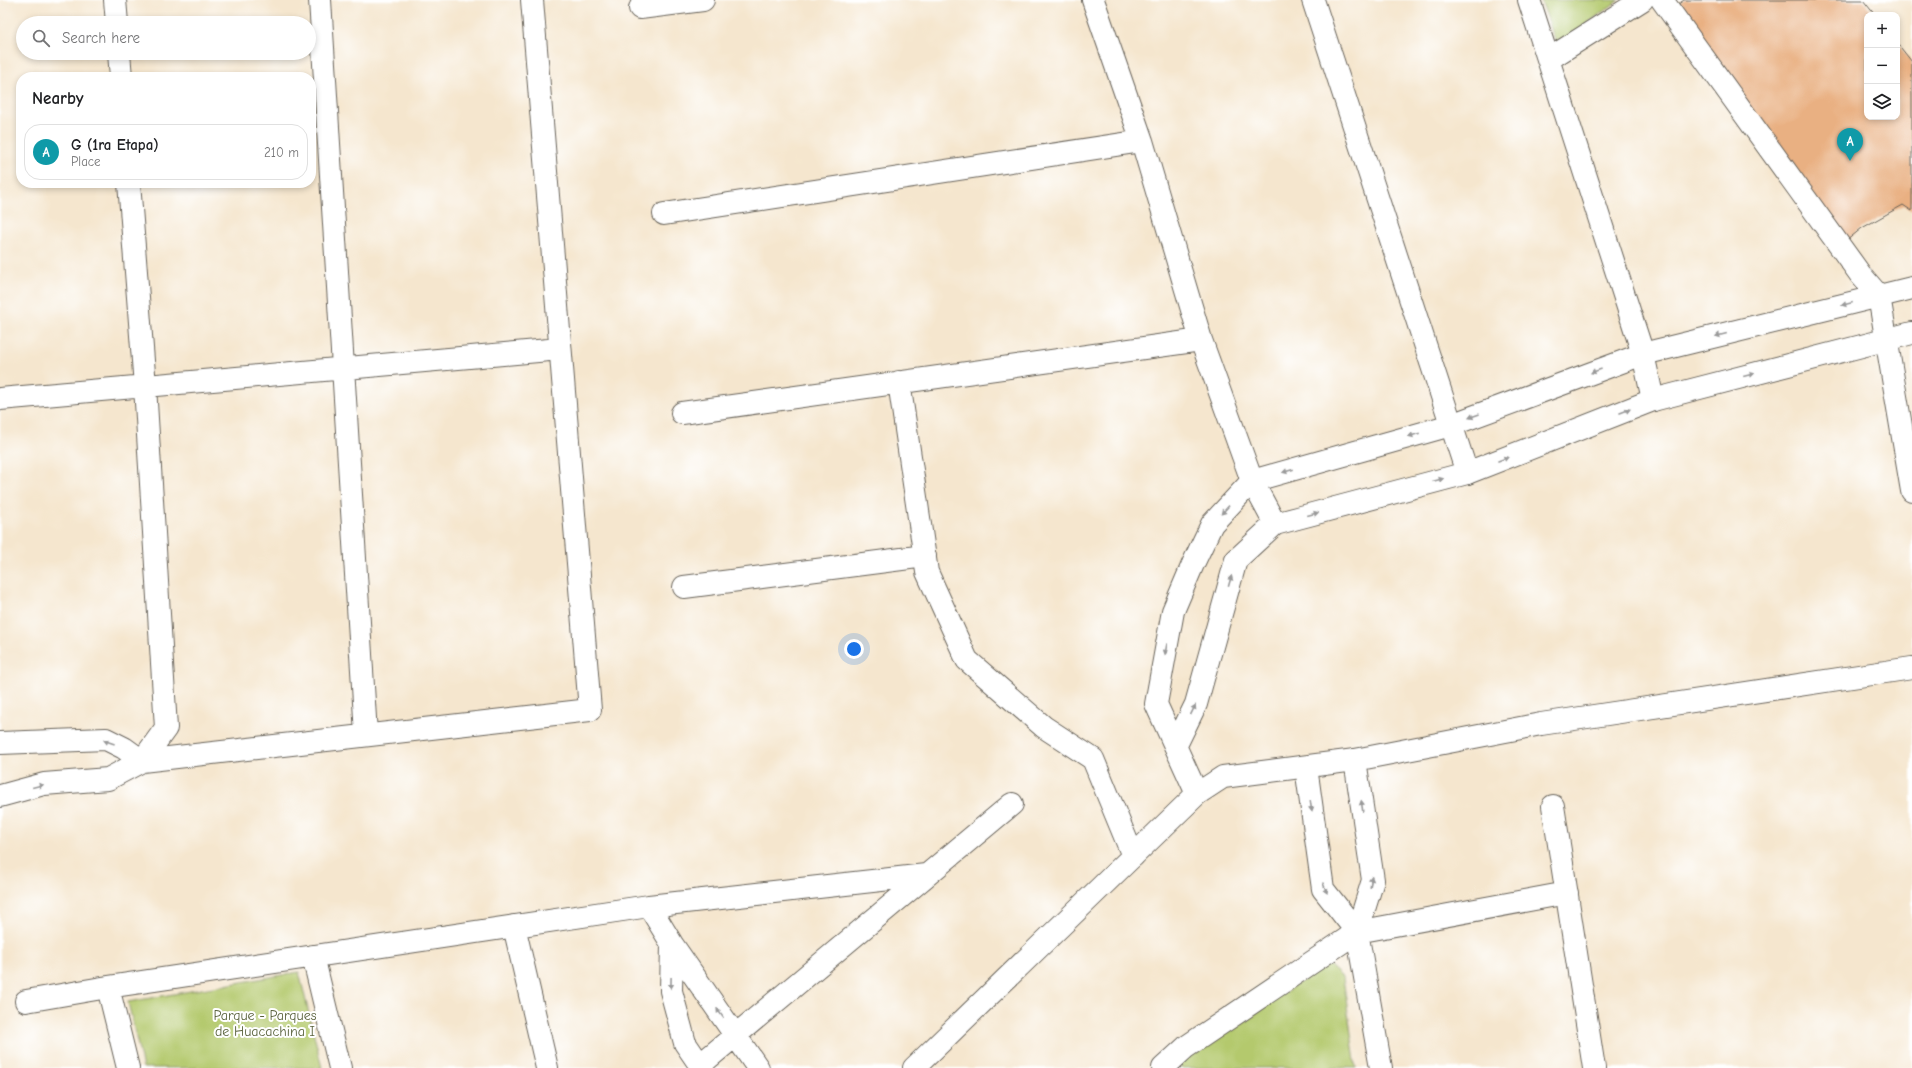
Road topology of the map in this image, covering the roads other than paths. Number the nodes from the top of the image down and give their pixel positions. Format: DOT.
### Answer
graph roads {
  1 [pos="115,0"];
  2 [pos="320,0"];
  3 [pos="532,0"];
  4 [pos="703,0"];
  5 [pos="1093,0"];
  6 [pos="1313,0"];
  7 [pos="1529,0"];
  8 [pos="1642,0"];
  9 [pos="1662,0"];
  10 [pos="640,8"];
  11 [pos="116,16"];
  12 [pos="1549,59"];
  13 [pos="120,60"];
  14 [pos="121,72"];
  15 [pos="1142,141"];
  16 [pos="129,188"];
  17 [pos="664,214"];
  18 [pos="1912,288"];
  19 [pos="1879,296"];
  20 [pos="1912,333"];
  21 [pos="1886,338"];
  22 [pos="1201,340"];
  23 [pos="560,349"];
  24 [pos="1643,354"];
  25 [pos="342,368"];
  26 [pos="899,382"];
  27 [pos="145,386"];
  28 [pos="0,399"];
  29 [pos="1653,400"];
  30 [pos="682,413"];
  31 [pos="1451,425"];
  32 [pos="1467,473"];
  33 [pos="1252,481"];
  34 [pos="1912,491"];
  35 [pos="1275,524"];
  36 [pos="925,556"];
  37 [pos="684,587"];
  38 [pos="1912,668"];
  39 [pos="366,734"];
  40 [pos="0,743"];
  41 [pos="1176,745"];
  42 [pos="1355,760"];
  43 [pos="142,761"];
  44 [pos="1306,767"];
  45 [pos="1197,794"];
  46 [pos="0,796"];
  47 [pos="1012,804"];
  48 [pos="1552,806"];
  49 [pos="1133,856"];
  50 [pos="926,875"];
  51 [pos="1567,893"];
  52 [pos="649,906"];
  53 [pos="514,926"];
  54 [pos="1357,932"];
  55 [pos="672,944"];
  56 [pos="313,956"];
  57 [pos="108,987"];
  58 [pos="26,1001"];
  59 [pos="736,1036"];
  60 [pos="1188,1058"];
  61 [pos="701,1067"];
  62 [pos="128,1068"];
  63 [pos="340,1068"];
  64 [pos="547,1068"];
  65 [pos="758,1068"];
  66 [pos="914,1068"];
  67 [pos="1163,1068"];
  68 [pos="1381,1068"];
  69 [pos="1594,1068"];
  1 -- 11 [label="street"];
  2 -- 25 [label="street"];
  3 -- 23 [label="street"];
  4 -- 10 [label="street"];
  5 -- 15 [label="street"];
  6 -- 31 [label="street"];
  7 -- 12 [label="street"];
  8 -- 12 [label="street"];
  9 -- 19 [label="street"];
  12 -- 24 [label="street"];
  13 -- 14 [label="street"];
  15 -- 17 [label="street"];
  15 -- 22 [label="street"];
  16 -- 27 [label="street"];
  18 -- 19 [label="street"];
  19 -- 21 [label="street"];
  19 -- 24 [label="street, one-way"];
  20 -- 21 [label="street"];
  29 -- 21 [label="street, one-way"];
  21 -- 34 [label="street"];
  22 -- 26 [label="street"];
  22 -- 33 [label="street"];
  23 -- 25 [label="street"];
  23 -- 39 [label="street"];
  24 -- 29 [label="street"];
  24 -- 31 [label="street, one-way"];
  25 -- 27 [label="street"];
  25 -- 39 [label="street"];
  26 -- 30 [label="street"];
  26 -- 36 [label="street"];
  27 -- 28 [label="street"];
  27 -- 43 [label="street"];
  32 -- 29 [label="street, one-way"];
  31 -- 32 [label="street"];
  31 -- 33 [label="street, one-way"];
  35 -- 32 [label="street, one-way"];
  33 -- 35 [label="street"];
  33 -- 41 [label="street, one-way"];
  41 -- 35 [label="street, one-way"];
  36 -- 37 [label="street"];
  36 -- 49 [label="street"];
  38 -- 42 [label="street"];
  39 -- 43 [label="street"];
  43 -- 40 [label="street, one-way"];
  41 -- 45 [label="street"];
  42 -- 44 [label="street"];
  54 -- 42 [label="street, one-way"];
  46 -- 43 [label="street, one-way"];
  44 -- 45 [label="street"];
  44 -- 54 [label="street, one-way"];
  45 -- 49 [label="street"];
  47 -- 50 [label="street"];
  48 -- 51 [label="street"];
  49 -- 66 [label="street"];
  50 -- 52 [label="street"];
  50 -- 59 [label="street"];
  51 -- 54 [label="street"];
  51 -- 69 [label="street"];
  52 -- 53 [label="street"];
  52 -- 55 [label="street"];
  53 -- 56 [label="street"];
  53 -- 64 [label="street"];
  54 -- 60 [label="street"];
  54 -- 68 [label="street"];
  59 -- 55 [label="street, one-way"];
  55 -- 61 [label="street, one-way"];
  56 -- 57 [label="street"];
  56 -- 63 [label="street"];
  57 -- 58 [label="street"];
  57 -- 62 [label="street"];
  59 -- 61 [label="street"];
  59 -- 65 [label="street"];
  60 -- 67 [label="street"];
}
